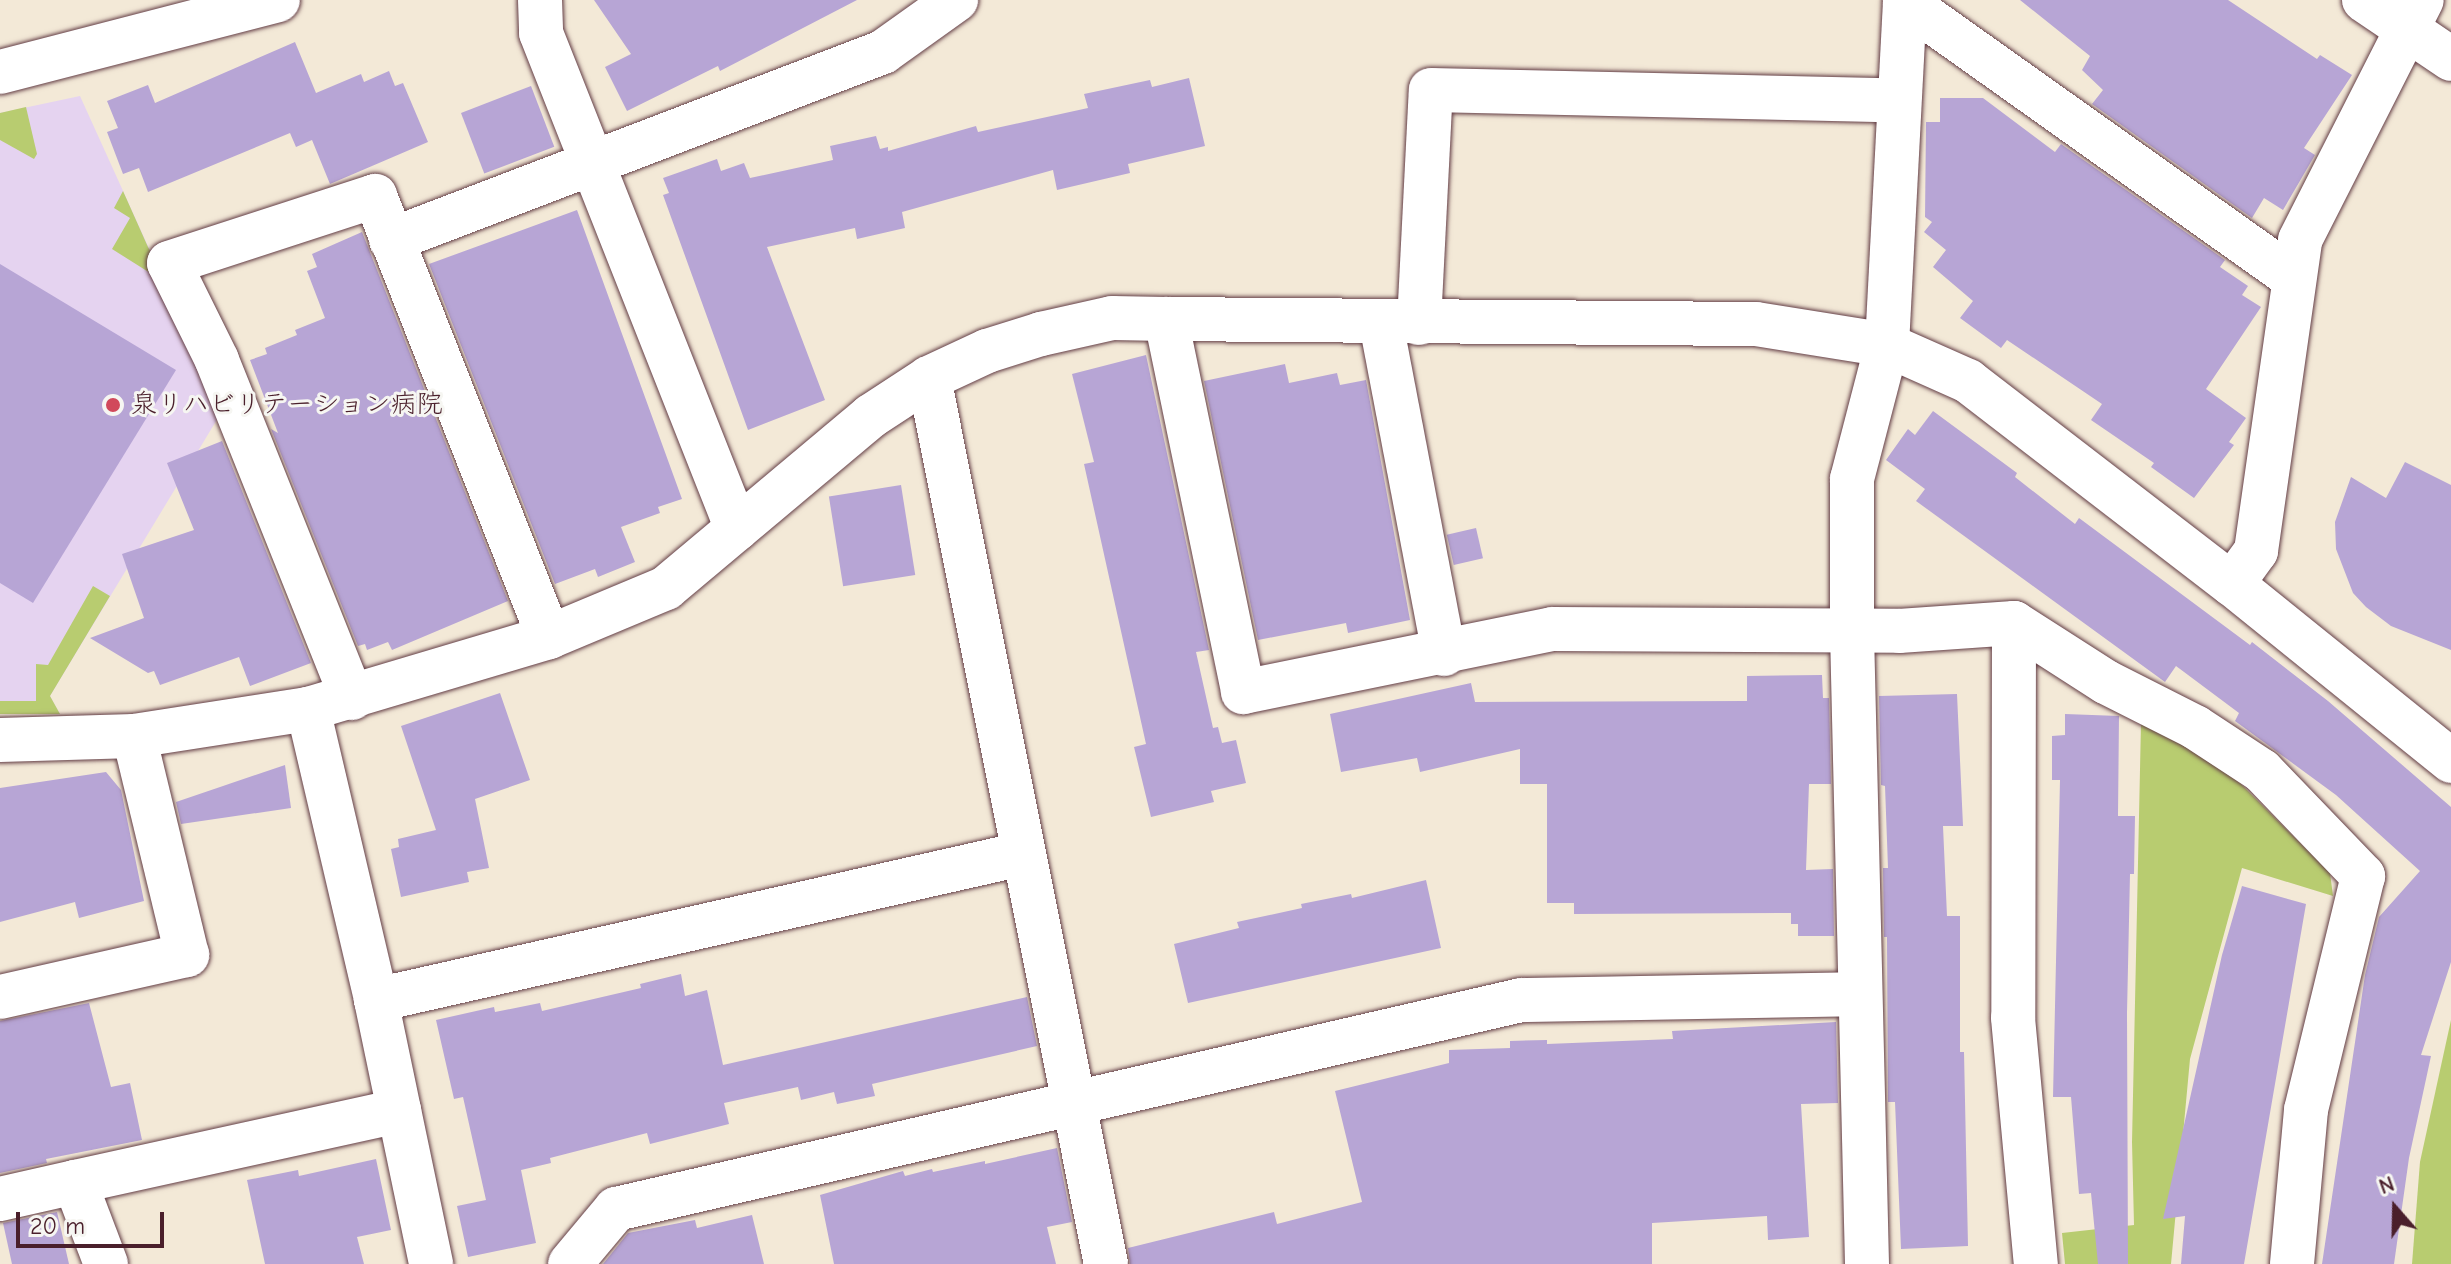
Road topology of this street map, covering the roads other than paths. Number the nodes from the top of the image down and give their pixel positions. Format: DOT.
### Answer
graph roads {
  1 [pos="540,0"];
  2 [pos="956,0"];
  3 [pos="2364,0"];
  4 [pos="1905,1"];
  5 [pos="256,3"];
  6 [pos="2415,15"];
  7 [pos="2451,59"];
  8 [pos="0,72"];
  9 [pos="1899,101"];
  10 [pos="591,162"];
  11 [pos="391,240"];
  12 [pos="2294,278"];
  13 [pos="1166,319"];
  14 [pos="1400,323"];
  15 [pos="1887,345"];
  16 [pos="929,378"];
  17 [pos="737,529"];
  18 [pos="2232,584"];
  19 [pos="2014,623"];
  20 [pos="1852,631"];
  21 [pos="549,637"];
  22 [pos="1444,654"];
  23 [pos="352,698"];
  24 [pos="308,709"];
  25 [pos="134,736"];
  26 [pos="0,740"];
  27 [pos="2451,761"];
  28 [pos="1022,854"];
  29 [pos="1860,994"];
  30 [pos="0,997"];
  31 [pos="376,1000"];
  32 [pos="1073,1103"];
  33 [pos="399,1111"];
  34 [pos="75,1182"];
  35 [pos="0,1199"];
  36 [pos="106,1264"];
  37 [pos="431,1264"];
  38 [pos="570,1264"];
  39 [pos="1106,1264"];
  40 [pos="1867,1264"];
  41 [pos="2036,1264"];
  42 [pos="2292,1264"];
  1 -- 10 [label="street"];
  2 -- 10 [label="street"];
  3 -- 6 [label="street"];
  4 -- 9 [label="street"];
  4 -- 12 [label="street"];
  5 -- 8 [label="street"];
  6 -- 7 [label="street"];
  6 -- 12 [label="street"];
  9 -- 14 [label="street"];
  9 -- 15 [label="street"];
  10 -- 11 [label="street"];
  10 -- 17 [label="street"];
  11 -- 21 [label="street"];
  11 -- 23 [label="street"];
  12 -- 18 [label="street"];
  13 -- 14 [label="street"];
  13 -- 16 [label="street"];
  13 -- 22 [label="street"];
  14 -- 15 [label="street"];
  14 -- 22 [label="street"];
  15 -- 18 [label="street"];
  15 -- 20 [label="street"];
  16 -- 17 [label="street"];
  16 -- 28 [label="street"];
  17 -- 21 [label="street"];
  18 -- 27 [label="street"];
  19 -- 20 [label="street"];
  19 -- 41 [label="street"];
  19 -- 42 [label="street"];
  20 -- 22 [label="street"];
  20 -- 29 [label="street"];
  21 -- 23 [label="street"];
  23 -- 24 [label="street"];
  24 -- 25 [label="street"];
  24 -- 31 [label="street"];
  25 -- 26 [label="street"];
  25 -- 30 [label="street"];
  28 -- 31 [label="street"];
  28 -- 32 [label="street"];
  29 -- 32 [label="street"];
  29 -- 40 [label="street"];
  31 -- 33 [label="street"];
  32 -- 38 [label="street"];
  32 -- 39 [label="street"];
  33 -- 34 [label="street"];
  33 -- 37 [label="street"];
  34 -- 35 [label="street"];
  34 -- 36 [label="street"];
}
